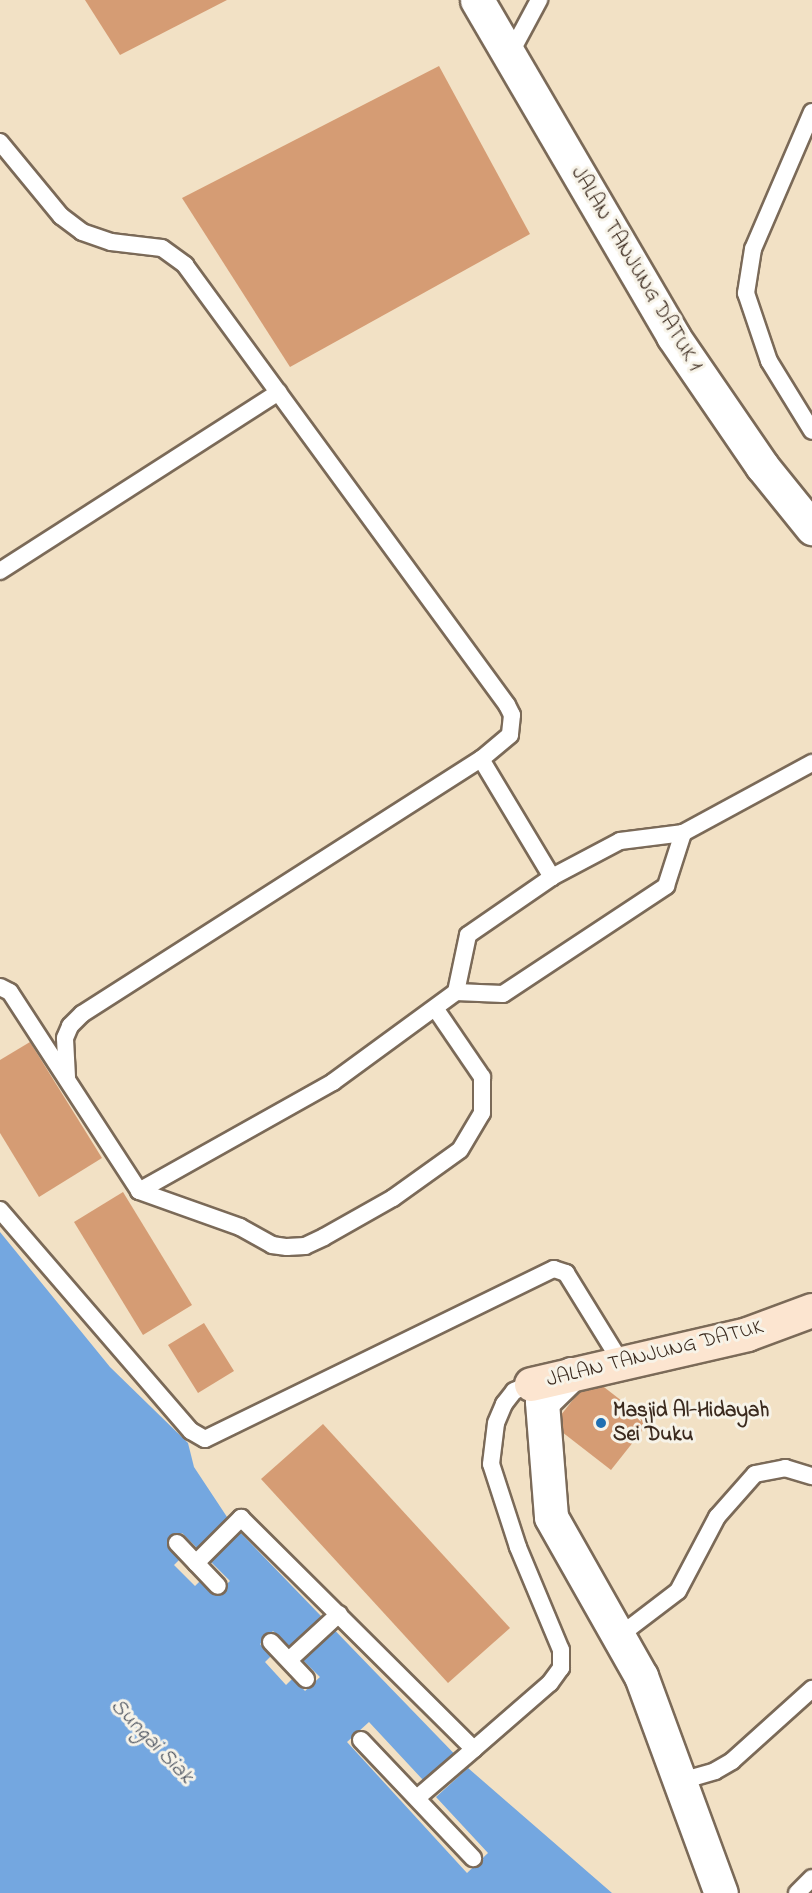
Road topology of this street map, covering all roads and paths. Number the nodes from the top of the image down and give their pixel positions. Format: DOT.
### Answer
graph roads {
  1 [pos="477,0"];
  2 [pos="538,0"];
  3 [pos="509,56"];
  4 [pos="812,112"];
  5 [pos="0,142"];
  6 [pos="279,392"];
  7 [pos="812,431"];
  8 [pos="812,528"];
  9 [pos="0,571"];
  10 [pos="481,759"];
  11 [pos="812,763"];
  12 [pos="683,833"];
  13 [pos="552,878"];
  14 [pos="0,987"];
  15 [pos="456,992"];
  16 [pos="435,1008"];
  17 [pos="67,1077"];
  18 [pos="139,1191"];
  19 [pos="0,1210"];
  20 [pos="812,1310"];
  21 [pos="621,1362"];
  22 [pos="571,1374"];
  23 [pos="531,1384"];
  24 [pos="812,1476"];
  25 [pos="177,1544"];
  26 [pos="196,1563"];
  27 [pos="218,1586"];
  28 [pos="339,1614"];
  29 [pos="619,1636"];
  30 [pos="271,1642"];
  31 [pos="289,1660"];
  32 [pos="306,1679"];
  33 [pos="812,1689"];
  34 [pos="361,1740"];
  35 [pos="474,1749"];
  36 [pos="681,1781"];
  37 [pos="417,1798"];
  38 [pos="473,1858"];
  39 [pos="812,1878"];
  40 [pos="722,1893"];
  41 [pos="797,1893"];
  1 -- 3 [label="street, JALAN TANJUNG DATUK 1"];
  2 -- 3 [label="lane"];
  3 -- 8 [label="street, JALAN TANJUNG DATUK 1"];
  4 -- 7 [label="lane"];
  5 -- 6 [label="lane"];
  6 -- 9 [label="lane"];
  6 -- 10 [label="lane"];
  10 -- 13 [label="lane"];
  10 -- 17 [label="lane"];
  11 -- 12 [label="lane"];
  12 -- 13 [label="lane"];
  12 -- 15 [label="lane"];
  13 -- 15 [label="lane"];
  14 -- 17 [label="lane"];
  15 -- 16 [label="lane"];
  16 -- 18 [label="lane"];
  16 -- 18 [label="lane"];
  17 -- 18 [label="lane"];
  19 -- 21 [label="lane"];
  20 -- 21 [label="main road, JALAN TANJUNG DATUK"];
  21 -- 22 [label="main road, JALAN TANJUNG DATUK"];
  22 -- 23 [label="main road, JALAN TANJUNG DATUK"];
  22 -- 29 [label="street"];
  23 -- 35 [label="lane"];
  24 -- 29 [label="lane"];
  25 -- 26 [label="lane"];
  26 -- 27 [label="lane"];
  26 -- 28 [label="lane"];
  28 -- 31 [label="lane"];
  28 -- 35 [label="lane"];
  29 -- 36 [label="street"];
  30 -- 31 [label="lane"];
  31 -- 32 [label="lane"];
  33 -- 36 [label="lane"];
  34 -- 37 [label="lane"];
  35 -- 37 [label="lane"];
  36 -- 40 [label="street"];
  37 -- 38 [label="lane"];
  39 -- 41 [label="lane"];
}
